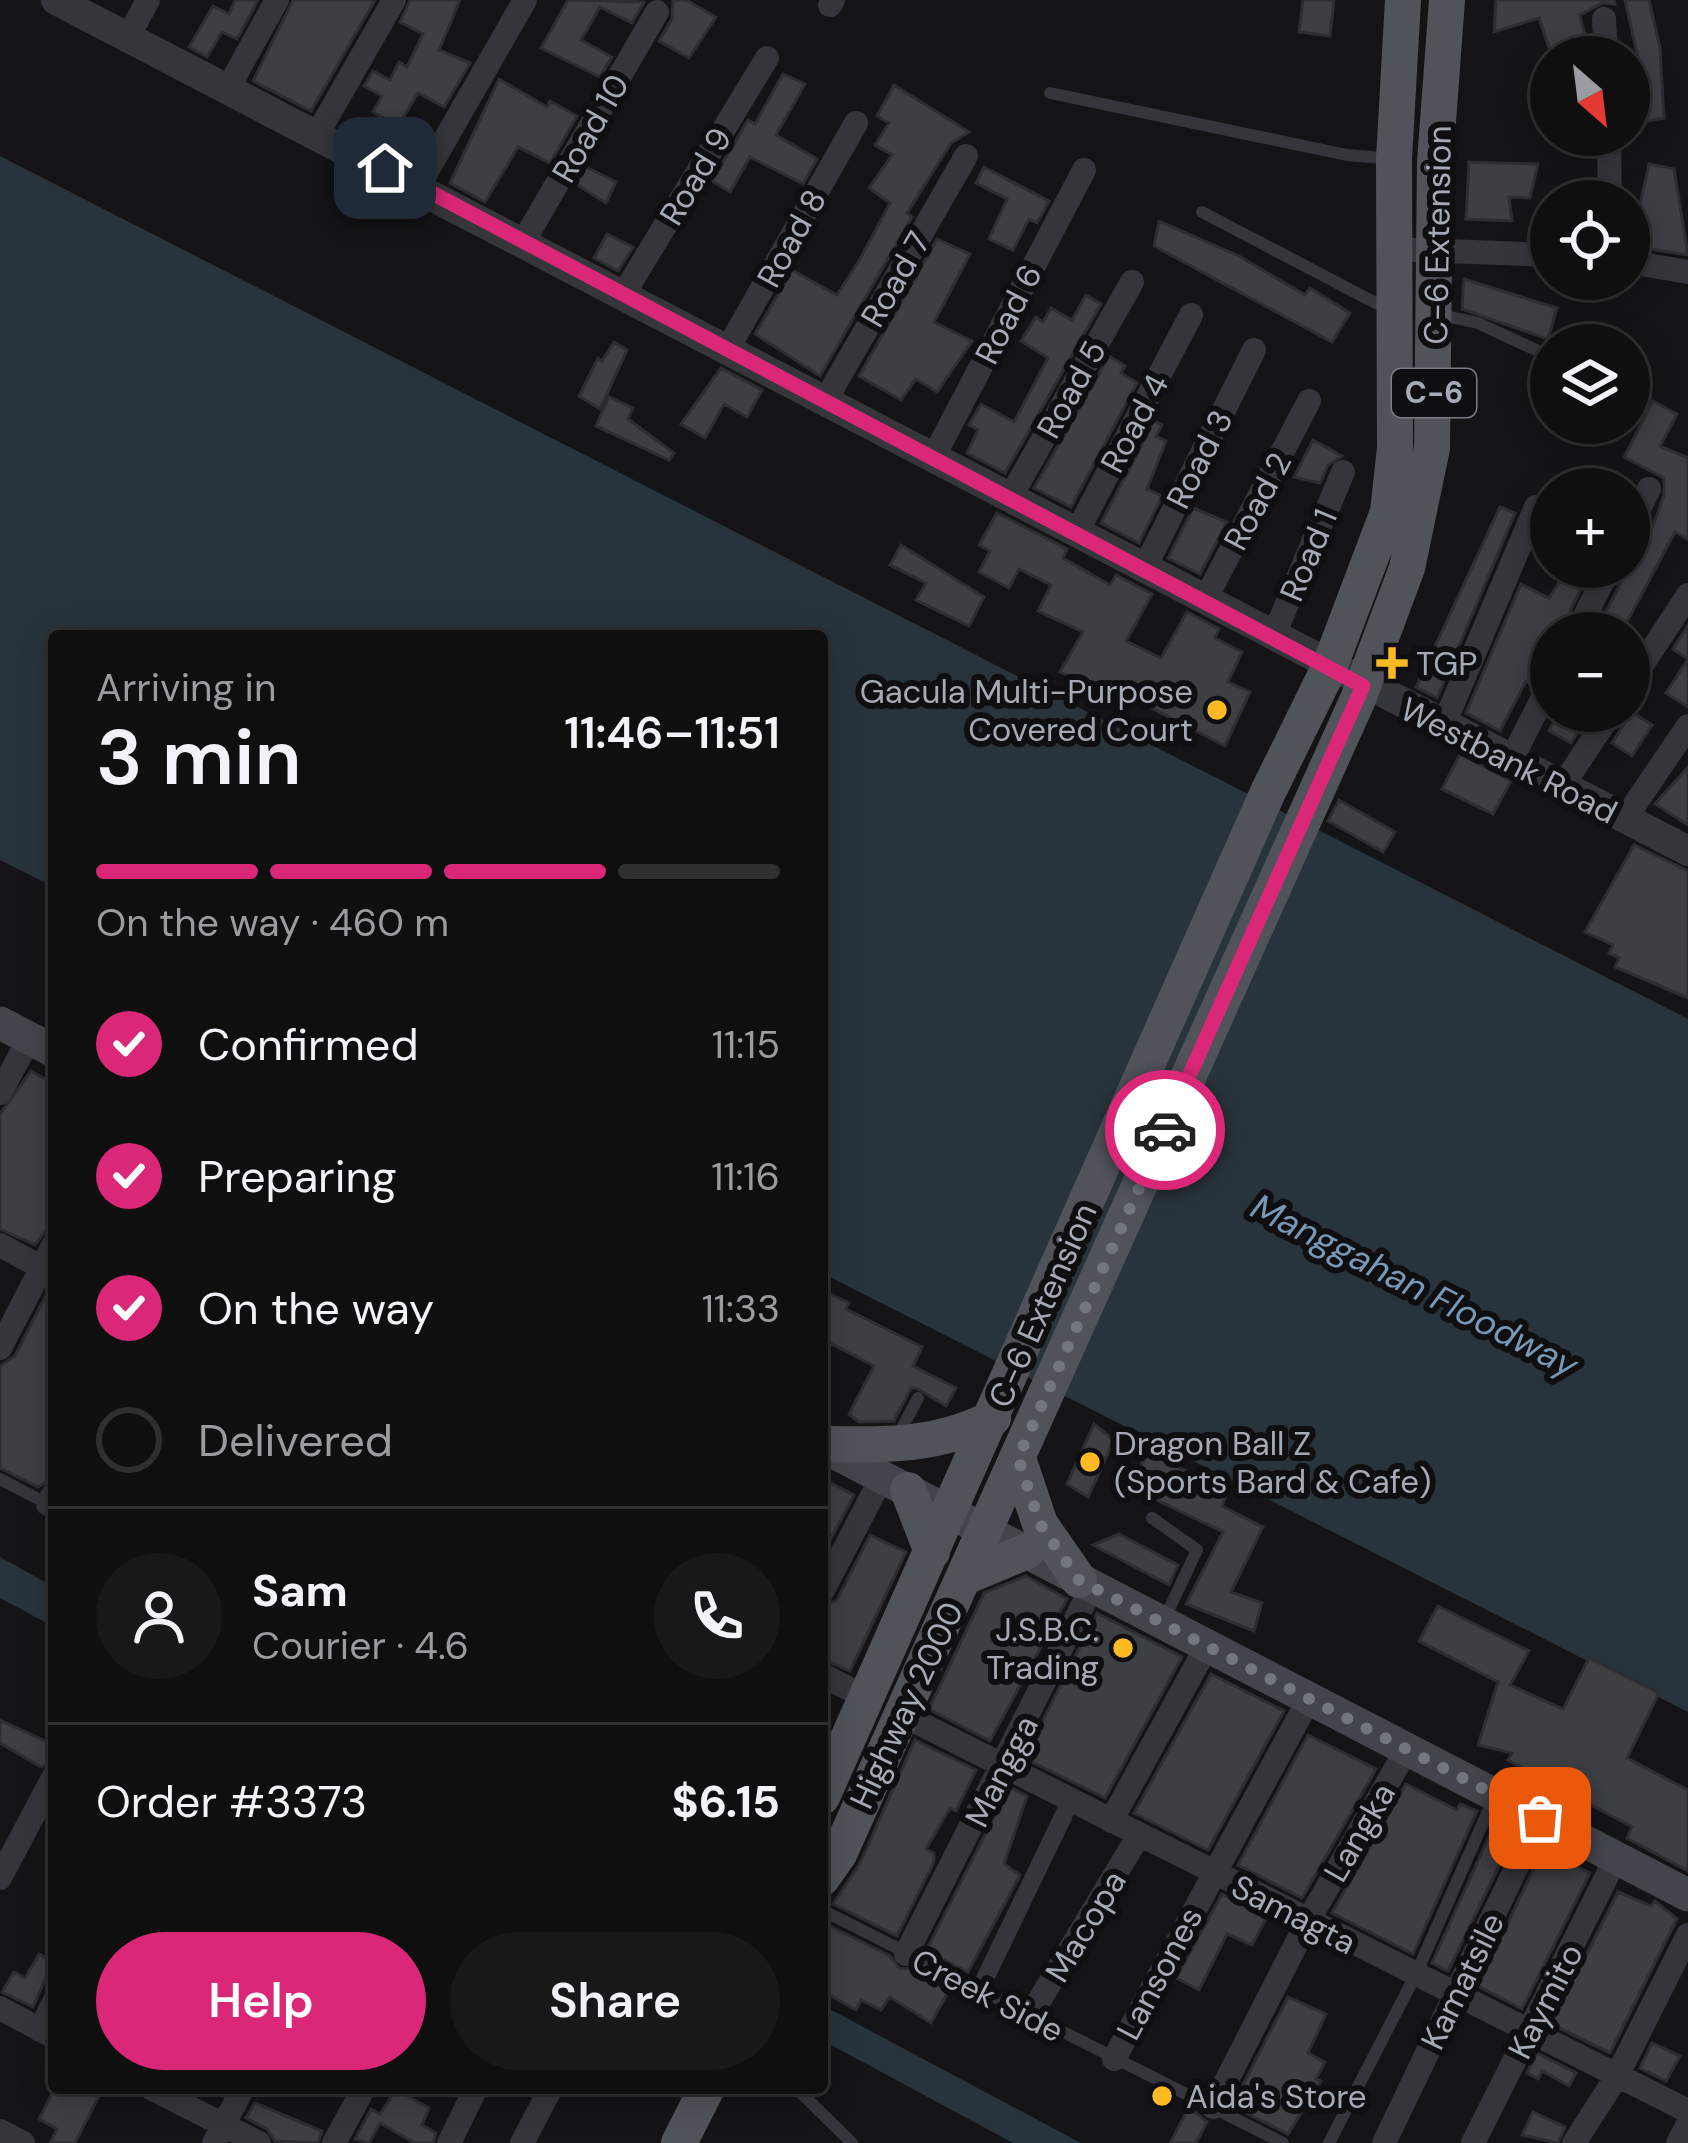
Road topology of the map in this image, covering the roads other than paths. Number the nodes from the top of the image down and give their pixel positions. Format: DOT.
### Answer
graph roads {
  1 [pos="56,0"];
  2 [pos="148,0"];
  3 [pos="278,0"];
  4 [pos="394,0"];
  5 [pos="525,0"];
  6 [pos="1403,0"];
  7 [pos="1447,0"];
  8 [pos="657,12"];
  9 [pos="1604,20"];
  10 [pos="1605,36"];
  11 [pos="127,39"];
  12 [pos="767,58"];
  13 [pos="227,90"];
  14 [pos="1050,93"];
  15 [pos="856,124"];
  16 [pos="318,133"];
  17 [pos="966,156"];
  18 [pos="1394,159"];
  19 [pos="1084,170"];
  20 [pos="419,185"];
  21 [pos="1202,212"];
  22 [pos="523,244"];
  23 [pos="1394,249"];
  24 [pos="1433,251"];
  25 [pos="1530,254"];
  26 [pos="1650,266"];
  27 [pos="1688,272"];
  28 [pos="1132,283"];
  29 [pos="623,295"];
  30 [pos="1395,313"];
  31 [pos="1435,313"];
  32 [pos="1192,315"];
  33 [pos="1530,347"];
  34 [pos="1254,350"];
  35 [pos="726,352"];
  36 [pos="825,401"];
  37 [pos="1309,401"];
  38 [pos="933,458"];
  39 [pos="1343,472"];
  40 [pos="1011,496"];
  41 [pos="1530,521"];
  42 [pos="1076,532"];
  43 [pos="1144,569"];
  44 [pos="1688,595"];
  45 [pos="1205,600"];
  46 [pos="1273,637"];
  47 [pos="1650,653"];
  48 [pos="1329,668"];
  49 [pos="1363,686"];
  50 [pos="1530,723"];
  51 [pos="1444,724"];
  52 [pos="1688,726"];
  53 [pos="1598,732"];
  54 [pos="1512,758"];
  55 [pos="1563,785"];
  56 [pos="1625,819"];
  57 [pos="1688,851"];
  58 [pos="28,1038"];
  59 [pos="0,1093"];
  60 [pos="0,1245"];
  61 [pos="48,1271"];
  62 [pos="0,1348"];
  63 [pos="918,1398"];
  64 [pos="996,1411"];
  65 [pos="828,1447"];
  66 [pos="1020,1453"];
  67 [pos="894,1471"];
  68 [pos="0,1479"];
  69 [pos="48,1500"];
  70 [pos="1152,1518"];
  71 [pos="986,1530"];
  72 [pos="936,1532"];
  73 [pos="1027,1551"];
  74 [pos="964,1577"];
  75 [pos="828,1582"];
  76 [pos="1085,1583"];
  77 [pos="1162,1623"];
  78 [pos="1207,1646"];
  79 [pos="828,1678"];
  80 [pos="859,1694"];
  81 [pos="1309,1699"];
  82 [pos="901,1714"];
  83 [pos="828,1744"];
  84 [pos="1407,1749"];
  85 [pos="1005,1766"];
  86 [pos="828,1780"];
  87 [pos="48,1787"];
  88 [pos="1495,1796"];
  89 [pos="1071,1800"];
  90 [pos="1540,1818"];
  91 [pos="1111,1821"];
  92 [pos="1139,1835"];
  93 [pos="1616,1858"];
  94 [pos="828,1869"];
  95 [pos="1213,1873"];
  96 [pos="0,1878"];
  97 [pos="1688,1895"];
  98 [pos="828,1913"];
  99 [pos="1308,1921"];
  100 [pos="1688,1935"];
  101 [pos="906,1954"];
  102 [pos="1416,1974"];
  103 [pos="979,1990"];
  104 [pos="1456,1995"];
  105 [pos="0,2008"];
  106 [pos="1030,2016"];
  107 [pos="1529,2032"];
  108 [pos="47,2033"];
  109 [pos="1114,2059"];
  110 [pos="1617,2076"];
  111 [pos="160,2094"];
  112 [pos="240,2094"];
  113 [pos="361,2094"];
  114 [pos="473,2094"];
  115 [pos="548,2094"];
  116 [pos="704,2094"];
  117 [pos="802,2094"];
  118 [pos="1213,2107"];
  119 [pos="1688,2110"];
  120 [pos="1688,2124"];
  121 [pos="0,2131"];
  122 [pos="219,2134"];
  123 [pos="22,2143"];
  124 [pos="259,2143"];
  125 [pos="334,2143"];
  126 [pos="449,2143"];
  127 [pos="522,2143"];
  128 [pos="679,2143"];
  129 [pos="852,2143"];
  130 [pos="1283,2143"];
  131 [pos="1329,2143"];
  132 [pos="1384,2143"];
  133 [pos="1473,2143"];
  134 [pos="1574,2143"];
  135 [pos="1678,2143"];
  1 -- 11 [label="street, Westbank Road"];
  2 -- 11 [label="street"];
  3 -- 13 [label="street"];
  4 -- 16 [label="street"];
  5 -- 20 [label="street"];
  6 -- 18 [label="main road, C-6 Extension / C-6"];
  7 -- 24 [label="main road, C-6 Extension / C-6"];
  8 -- 22 [label="street, Road 10"];
  9 -- 10 [label="street"];
  11 -- 13 [label="street, Westbank Road"];
  12 -- 29 [label="street, Road 9"];
  13 -- 16 [label="street, Westbank Road"];
  14 -- 18 [label="lane"];
  15 -- 35 [label="street, Road 8"];
  16 -- 20 [label="street, Westbank Road"];
  17 -- 36 [label="street, Road 7"];
  18 -- 23 [label="main road, C-6 Extension / C-6"];
  19 -- 38 [label="street, Road 6"];
  20 -- 22 [label="street, Westbank Road"];
  21 -- 30 [label="lane"];
  22 -- 29 [label="street, Westbank Road"];
  23 -- 24 [label="street"];
  23 -- 30 [label="main road, C-6 Extension / C-6"];
  24 -- 25 [label="street"];
  24 -- 31 [label="main road, C-6 Extension / C-6"];
  26 -- 27 [label="street"];
  28 -- 40 [label="street, Road 5"];
  29 -- 35 [label="street, Westbank Road"];
  30 -- 48 [label="main road, C-6 Extension / C-6"];
  31 -- 33 [label="lane"];
  31 -- 49 [label="main road, C-6 Extension / C-6"];
  32 -- 42 [label="street, Road 4"];
  34 -- 43 [label="street, Road 3"];
  35 -- 36 [label="street, Westbank Road"];
  36 -- 38 [label="street, Westbank Road"];
  37 -- 45 [label="street, Road 2"];
  38 -- 40 [label="street, Westbank Road"];
  39 -- 46 [label="street, Road 1"];
  40 -- 42 [label="street, Westbank Road"];
  41 -- 51 [label="street"];
  42 -- 43 [label="street, Westbank Road"];
  43 -- 45 [label="street, Westbank Road"];
  44 -- 47 [label="street"];
  45 -- 46 [label="street, Westbank Road"];
  46 -- 48 [label="street, Westbank Road"];
  48 -- 49 [label="street, Westbank Road"];
  48 -- 64 [label="main road, C-6 Extension / C-6"];
  49 -- 51 [label="street, Westbank Road"];
  49 -- 66 [label="main road, C-6 Extension / C-6"];
  50 -- 54 [label="street"];
  51 -- 54 [label="street, Westbank Road"];
  52 -- 56 [label="street"];
  53 -- 55 [label="street"];
  54 -- 55 [label="street, Westbank Road"];
  55 -- 56 [label="street, Westbank Road"];
  56 -- 57 [label="street, Westbank Road"];
  58 -- 59 [label="street"];
  60 -- 61 [label="street"];
  61 -- 62 [label="street"];
  63 -- 67 [label="lane"];
  64 -- 67 [label="main road"];
  64 -- 72 [label="main road, C-6 Extension / C-6"];
  65 -- 67 [label="main road"];
  66 -- 71 [label="main road, C-6 Extension / C-6"];
  66 -- 76 [label="main road"];
  67 -- 72 [label="main road"];
  67 -- 75 [label="street"];
  68 -- 69 [label="lane"];
  70 -- 77 [label="lane"];
  71 -- 72 [label="main road"];
  71 -- 73 [label="main road"];
  71 -- 74 [label="main road, Highway 2000 / C-6"];
  72 -- 80 [label="main road, Highway 2000 / C-6"];
  73 -- 74 [label="main road"];
  73 -- 76 [label="main road"];
  74 -- 82 [label="main road, Highway 2000 / C-6"];
  76 -- 77 [label="main road"];
  76 -- 85 [label="street, Mangga"];
  77 -- 78 [label="main road"];
  78 -- 81 [label="main road"];
  78 -- 91 [label="street, Macopa"];
  79 -- 80 [label="street"];
  80 -- 83 [label="street, Highway 2000"];
  80 -- 86 [label="main road, Highway 2000 / C-6"];
  81 -- 84 [label="main road"];
  81 -- 95 [label="street, Lansones"];
  82 -- 85 [label="street, Samagta"];
  82 -- 94 [label="main road, Highway 2000 / C-6"];
  84 -- 88 [label="main road"];
  84 -- 99 [label="street, Langka"];
  85 -- 89 [label="street, Samagta"];
  85 -- 101 [label="street, Mangga"];
  87 -- 96 [label="street"];
  88 -- 90 [label="main road"];
  88 -- 102 [label="lane"];
  89 -- 91 [label="street, Samagta"];
  89 -- 103 [label="street"];
  90 -- 93 [label="main road"];
  90 -- 104 [label="street, Kamatsile"];
  91 -- 92 [label="street, Samagta"];
  92 -- 95 [label="street, Samagta"];
  92 -- 106 [label="street, Macopa"];
  93 -- 97 [label="main road"];
  93 -- 107 [label="street, Kaymito"];
  95 -- 99 [label="street, Samagta"];
  95 -- 109 [label="street, Lansones"];
  98 -- 101 [label="lane, Creek Side"];
  99 -- 102 [label="street, Samagta"];
  99 -- 118 [label="street, Langka"];
  100 -- 110 [label="street"];
  101 -- 103 [label="lane, Creek Side"];
  102 -- 104 [label="street, Samagta"];
  102 -- 131 [label="lane"];
  103 -- 106 [label="lane, Creek Side"];
  104 -- 107 [label="street, Samagta"];
  104 -- 132 [label="street, Kamatsile"];
  105 -- 108 [label="street"];
  106 -- 109 [label="lane, Creek Side"];
  107 -- 110 [label="street, Samagta"];
  107 -- 133 [label="street, Kaymito"];
  109 -- 118 [label="lane, Creek Side"];
  110 -- 119 [label="street, Samagta"];
  110 -- 134 [label="street"];
  111 -- 122 [label="street"];
  112 -- 122 [label="street"];
  113 -- 125 [label="street"];
  114 -- 126 [label="street"];
  115 -- 127 [label="street"];
  116 -- 128 [label="main road"];
  117 -- 129 [label="lane"];
  118 -- 130 [label="lane, Creek Side"];
  120 -- 135 [label="street"];
  121 -- 123 [label="street"];
  122 -- 124 [label="street"];
}
